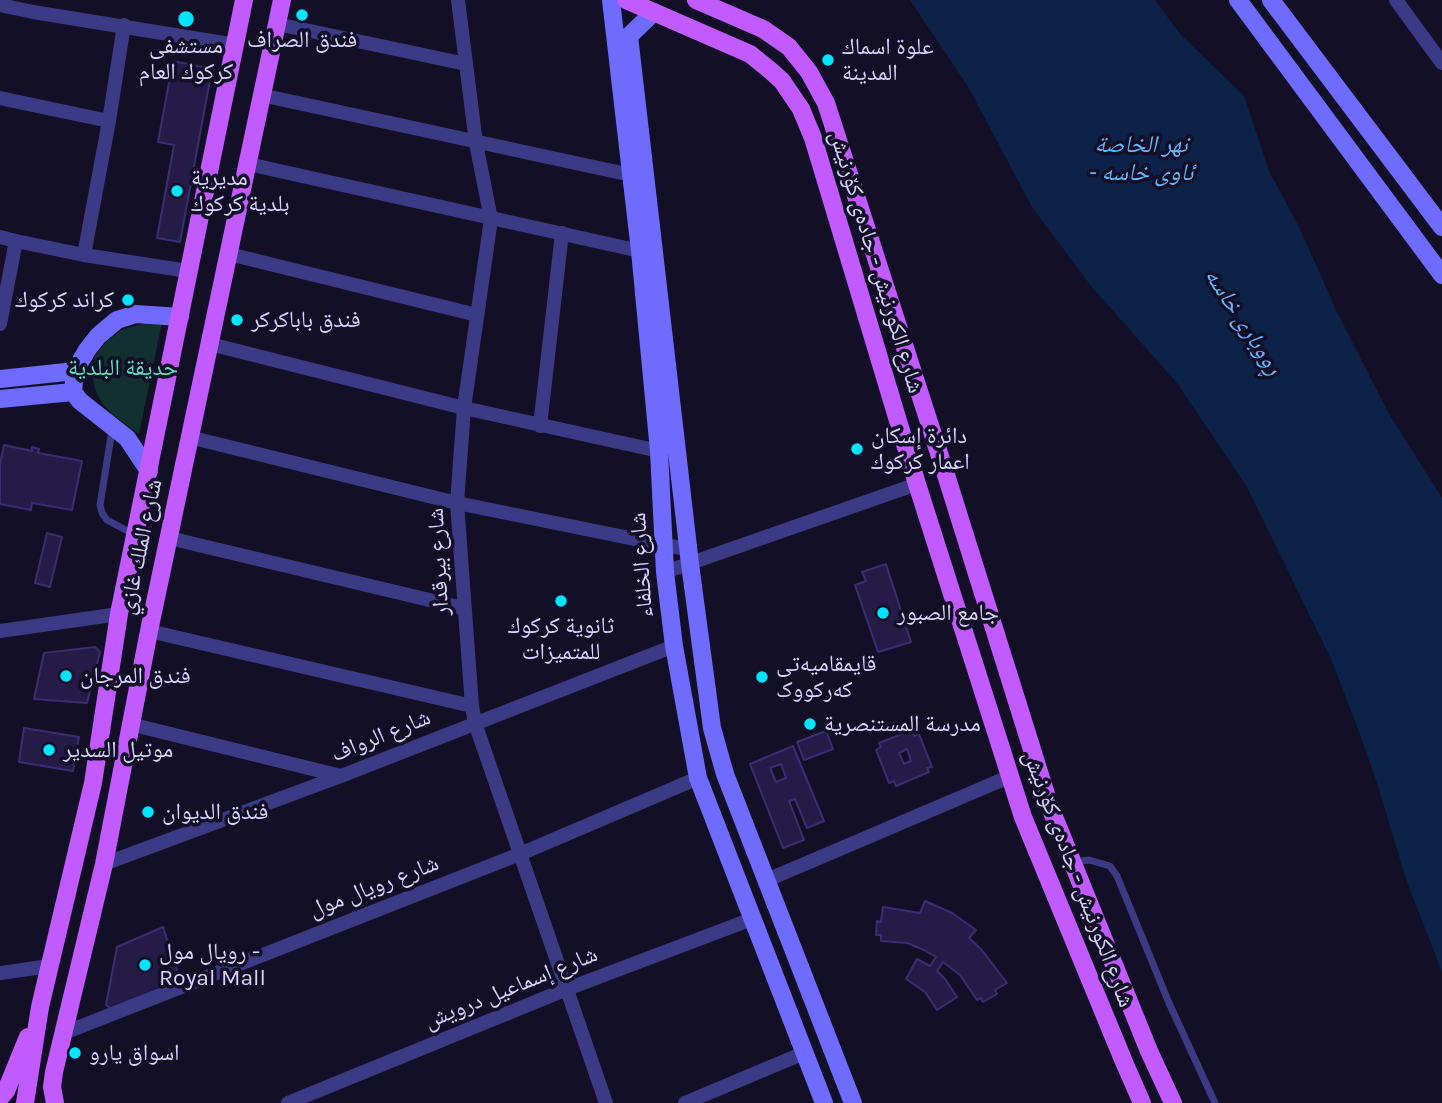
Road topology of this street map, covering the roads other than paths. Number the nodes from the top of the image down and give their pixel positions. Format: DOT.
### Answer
graph roads {
  1 [pos="244,0"];
  2 [pos="282,0"];
  3 [pos="458,0"];
  4 [pos="611,0"];
  5 [pos="626,0"];
  6 [pos="1238,0"];
  7 [pos="1271,0"];
  8 [pos="1396,0"];
  9 [pos="702,2"];
  10 [pos="0,5"];
  11 [pos="34,6"];
  12 [pos="654,12"];
  13 [pos="276,24"];
  14 [pos="124,25"];
  15 [pos="236,44"];
  16 [pos="1442,63"];
  17 [pos="466,64"];
  18 [pos="261,95"];
  19 [pos="0,98"];
  20 [pos="109,121"];
  21 [pos="476,143"];
  22 [pos="248,164"];
  23 [pos="631,176"];
  24 [pos="491,219"];
  25 [pos="865,222"];
  26 [pos="1442,227"];
  27 [pos="842,230"];
  28 [pos="562,233"];
  29 [pos="0,237"];
  30 [pos="16,242"];
  31 [pos="640,251"];
  32 [pos="229,254"];
  33 [pos="84,255"];
  34 [pos="188,271"];
  35 [pos="1442,275"];
  36 [pos="477,315"];
  37 [pos="180,317"];
  38 [pos="0,324"];
  39 [pos="210,344"];
  40 [pos="75,371"];
  41 [pos="0,379"];
  42 [pos="73,392"];
  43 [pos="0,399"];
  44 [pos="464,408"];
  45 [pos="112,426"];
  46 [pos="540,426"];
  47 [pos="190,437"];
  48 [pos="659,451"];
  49 [pos="149,471"];
  50 [pos="917,484"];
  51 [pos="457,503"];
  52 [pos="135,535"];
  53 [pos="169,538"];
  54 [pos="664,545"];
  55 [pos="689,556"];
  56 [pos="665,572"];
  57 [pos="463,608"];
  58 [pos="119,614"];
  59 [pos="0,631"];
  60 [pos="149,631"];
  61 [pos="674,646"];
  62 [pos="472,706"];
  63 [pos="475,723"];
  64 [pos="130,724"];
  65 [pos="341,776"];
  66 [pos="1011,776"];
  67 [pos="698,778"];
  68 [pos="93,783"];
  69 [pos="118,788"];
  70 [pos="520,854"];
  71 [pos="1072,862"];
  72 [pos="104,864"];
  73 [pos="767,880"];
  74 [pos="752,919"];
  75 [pos="1105,944"];
  76 [pos="1080,955"];
  77 [pos="50,966"];
  78 [pos="0,973"];
  79 [pos="1122,986"];
  80 [pos="567,989"];
  81 [pos="1097,997"];
  82 [pos="40,1007"];
  83 [pos="64,1033"];
  84 [pos="804,1053"];
  85 [pos="0,1097"];
  86 [pos="25,1103"];
  87 [pos="55,1103"];
  88 [pos="288,1103"];
  89 [pos="606,1103"];
  90 [pos="685,1103"];
  91 [pos="824,1103"];
  92 [pos="853,1103"];
  93 [pos="1142,1103"];
  94 [pos="1173,1103"];
  95 [pos="1216,1103"];
  1 -- 15 [label="main road, شارع الملك غازي"];
  2 -- 13 [label="main road, شارع الملك غازي"];
  3 -- 17 [label="street, شارع بيرقدار"];
  4 -- 23 [label="street, شارع الخلفاء"];
  5 -- 12 [label="main road, شارع الكورنيش - جادەی کۆرنیش"];
  6 -- 35 [label="street"];
  7 -- 26 [label="street"];
  8 -- 16 [label="street"];
  9 -- 25 [label="main road, شارع الكورنيش - جادەی کۆرنیش"];
  10 -- 11 [label="street"];
  11 -- 14 [label="street"];
  12 -- 27 [label="main road, شارع الكورنيش - جادەی کۆرنیش"];
  12 -- 55 [label="street"];
  13 -- 17 [label="street"];
  13 -- 18 [label="main road, شارع الملك غازي"];
  14 -- 15 [label="street"];
  14 -- 20 [label="street"];
  15 -- 34 [label="main road, شارع الملك غازي"];
  17 -- 21 [label="street, شارع بيرقدار"];
  18 -- 21 [label="street"];
  18 -- 22 [label="main road, شارع الملك غازي"];
  19 -- 20 [label="street"];
  20 -- 33 [label="street"];
  21 -- 23 [label="street"];
  21 -- 24 [label="street, شارع بيرقدار"];
  22 -- 24 [label="street"];
  22 -- 32 [label="main road, شارع الملك غازي"];
  23 -- 31 [label="street, شارع الخلفاء"];
  24 -- 28 [label="street"];
  24 -- 36 [label="street, شارع بيرقدار"];
  25 -- 27 [label="main road"];
  25 -- 71 [label="main road, شارع الكورنيش - جادەی کۆرنیش"];
  27 -- 50 [label="main road, شارع الكورنيش - جادەی کۆرنیش"];
  28 -- 31 [label="street"];
  28 -- 46 [label="street"];
  29 -- 30 [label="street"];
  30 -- 33 [label="street"];
  30 -- 38 [label="street"];
  31 -- 48 [label="street, شارع الخلفاء"];
  32 -- 36 [label="street"];
  32 -- 39 [label="main road, شارع الملك غازي"];
  33 -- 34 [label="street"];
  34 -- 37 [label="main road, شارع الملك غازي"];
  36 -- 44 [label="street, شارع بيرقدار"];
  37 -- 40 [label="street"];
  37 -- 49 [label="main road, شارع الملك غازي"];
  39 -- 44 [label="street"];
  39 -- 47 [label="main road, شارع الملك غازي"];
  40 -- 41 [label="street"];
  40 -- 42 [label="street"];
  42 -- 43 [label="street"];
  42 -- 45 [label="street"];
  44 -- 46 [label="street"];
  44 -- 51 [label="street, شارع بيرقدار"];
  45 -- 49 [label="street"];
  45 -- 52 [label="lane"];
  46 -- 48 [label="street"];
  47 -- 51 [label="street"];
  47 -- 53 [label="main road, شارع الملك غازي"];
  48 -- 54 [label="street, شارع الخلفاء"];
  49 -- 52 [label="main road, شارع الملك غازي"];
  50 -- 55 [label="street"];
  50 -- 66 [label="main road, شارع الكورنيش - جادەی کۆرنیش"];
  51 -- 54 [label="street"];
  51 -- 57 [label="street, شارع بيرقدار"];
  52 -- 58 [label="main road, شارع الملك غازي"];
  53 -- 57 [label="street"];
  53 -- 60 [label="main road, شارع الملك غازي"];
  54 -- 55 [label="street"];
  54 -- 56 [label="street, شارع الخلفاء"];
  55 -- 56 [label="street"];
  55 -- 73 [label="street"];
  56 -- 61 [label="street, شارع الخلفاء"];
  57 -- 62 [label="street, شارع بيرقدار"];
  58 -- 59 [label="street"];
  58 -- 68 [label="main road, شارع الملك غازي"];
  60 -- 62 [label="street"];
  60 -- 64 [label="main road, شارع الملك غازي"];
  61 -- 63 [label="street, شارع الرواف"];
  61 -- 67 [label="street, شارع الخلفاء"];
  62 -- 63 [label="street, شارع بيرقدار"];
  63 -- 65 [label="street, شارع الرواف"];
  63 -- 70 [label="street, شارع بيرقدار"];
  64 -- 65 [label="street"];
  64 -- 69 [label="main road, شارع الملك غازي"];
  65 -- 72 [label="street, شارع الرواف"];
  66 -- 73 [label="street"];
  66 -- 76 [label="main road, شارع الكورنيش - جادەی کۆرنیش"];
  67 -- 70 [label="street, شارع رويال مول"];
  67 -- 74 [label="street, شارع الخلفاء"];
  68 -- 69 [label="main road"];
  68 -- 77 [label="main road, شارع الملك غازي"];
  69 -- 72 [label="main road, شارع الملك غازي"];
  70 -- 80 [label="street, شارع بيرقدار"];
  70 -- 83 [label="street, شارع رويال مول"];
  71 -- 75 [label="main road, شارع الكورنيش - جادەی کۆرنیش"];
  71 -- 95 [label="lane"];
  72 -- 83 [label="main road, شارع الملك غازي"];
  73 -- 92 [label="street"];
  74 -- 80 [label="street, شارع إسماعيل درويش"];
  74 -- 84 [label="street, شارع الخلفاء"];
  75 -- 76 [label="main road"];
  75 -- 79 [label="main road, شارع الكورنيش - جادەی کۆرنیش"];
  76 -- 81 [label="main road, شارع الكورنيش - جادەی کۆرنیش"];
  77 -- 78 [label="street"];
  77 -- 82 [label="main road, شارع الملك غازي"];
  79 -- 81 [label="main road"];
  79 -- 94 [label="main road, شارع الكورنيش - جادەی کۆرنیش"];
  80 -- 88 [label="street, شارع إسماعيل درويش"];
  80 -- 89 [label="street, شارع بيرقدار"];
  81 -- 93 [label="main road, شارع الكورنيش - جادەی کۆرنیش"];
  82 -- 85 [label="main road"];
  82 -- 86 [label="main road, شارع الملك غازي"];
  83 -- 87 [label="main road, شارع الملك غازي"];
  84 -- 90 [label="street"];
  84 -- 91 [label="street, شارع الخلفاء"];
}
